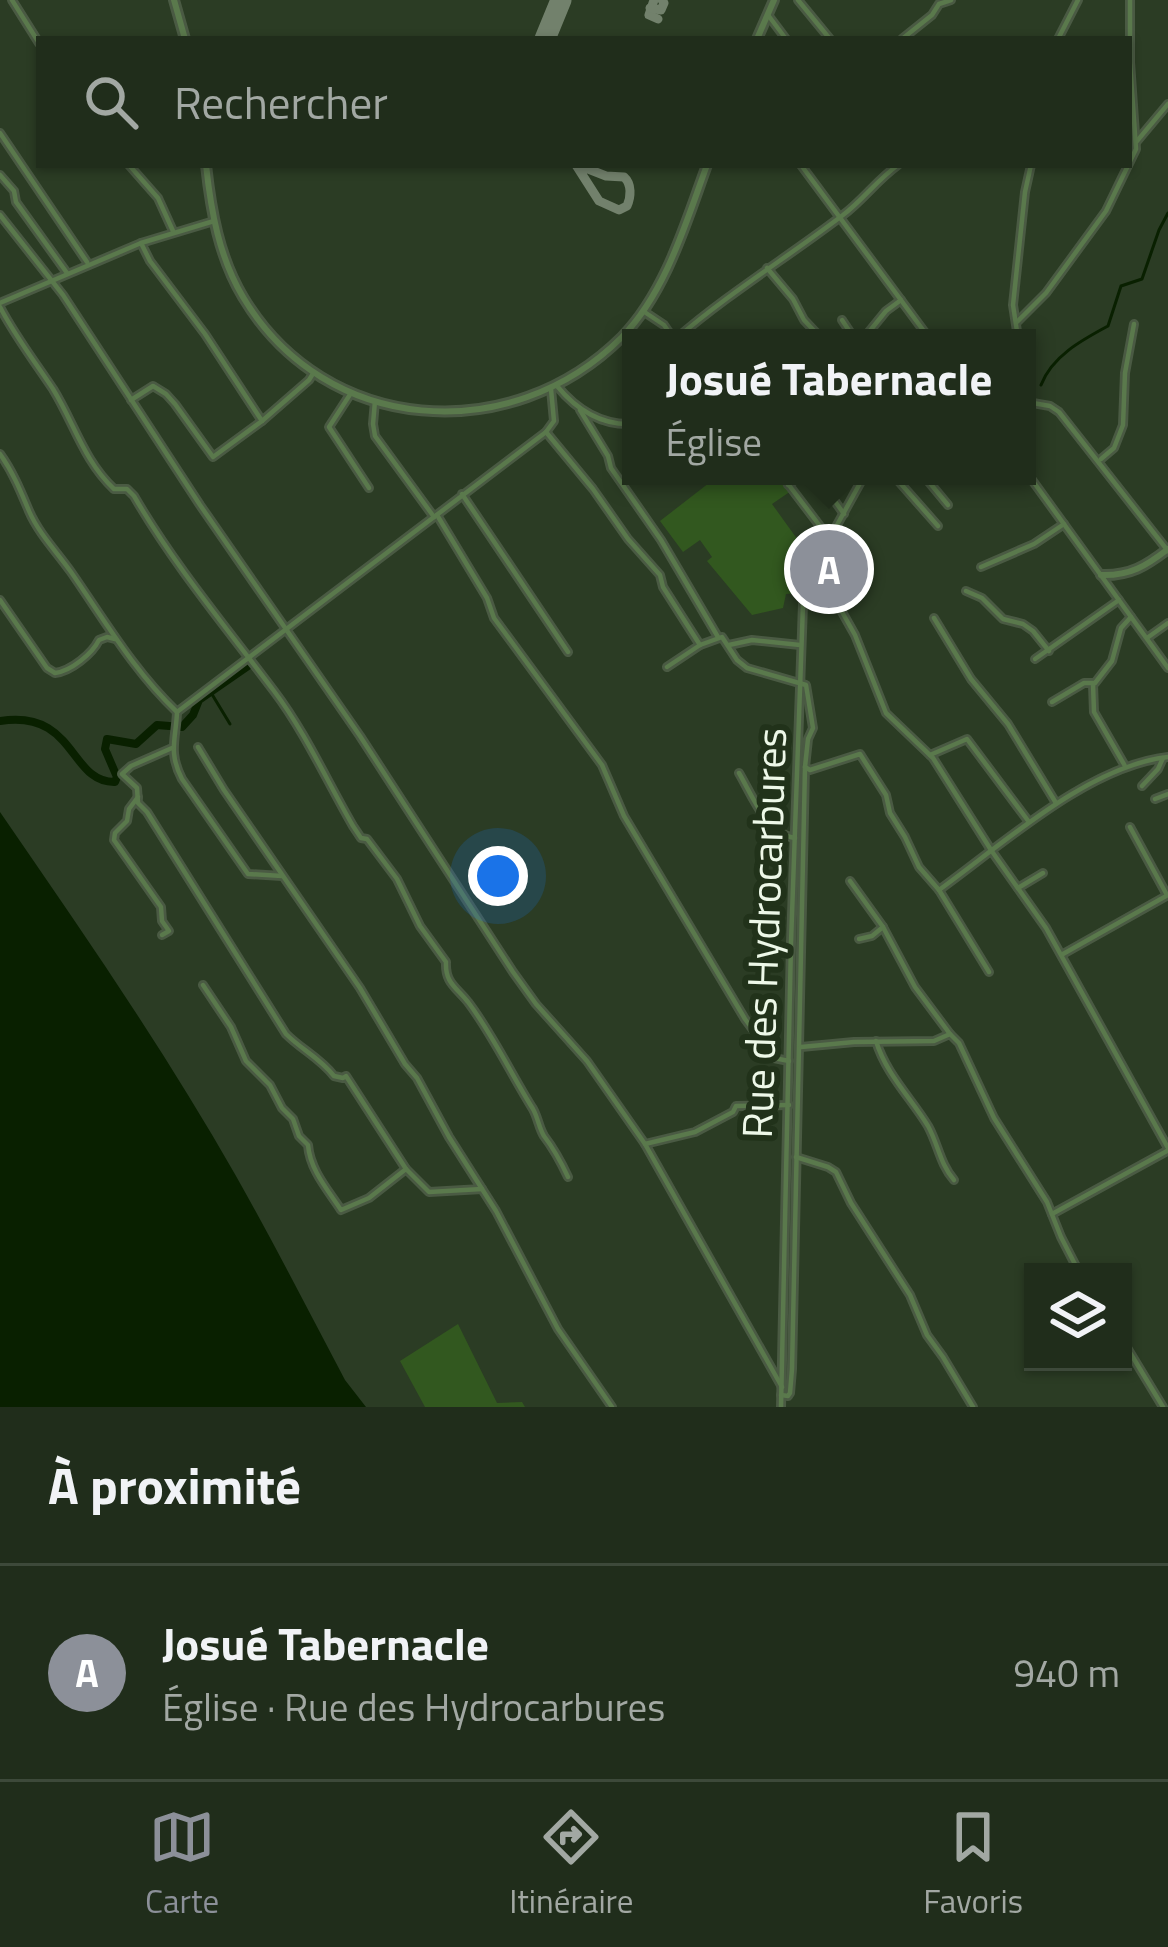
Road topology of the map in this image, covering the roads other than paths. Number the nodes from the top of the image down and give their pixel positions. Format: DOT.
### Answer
graph roads {
  1 [pos="13,0"];
  2 [pos="174,0"];
  3 [pos="774,0"];
  4 [pos="798,0"];
  5 [pos="951,0"];
  6 [pos="1078,0"];
  7 [pos="1130,0"];
  8 [pos="768,15"];
  9 [pos="184,36"];
  10 [pos="759,36"];
  11 [pos="784,36"];
  12 [pos="828,36"];
  13 [pos="906,36"];
  14 [pos="1060,36"];
  15 [pos="1130,36"];
  16 [pos="36,39"];
  17 [pos="1132,85"];
  18 [pos="1168,104"];
  19 [pos="0,133"];
  20 [pos="1137,142"];
  21 [pos="1132,156"];
  22 [pos="132,168"];
  23 [pos="206,168"];
  24 [pos="705,168"];
  25 [pos="803,168"];
  26 [pos="876,168"];
  27 [pos="894,168"];
  28 [pos="1030,168"];
  29 [pos="1128,168"];
  30 [pos="0,175"];
  31 [pos="882,176"];
  32 [pos="0,215"];
  33 [pos="841,217"];
  34 [pos="214,221"];
  35 [pos="173,231"];
  36 [pos="141,243"];
  37 [pos="88,264"];
  38 [pos="767,268"];
  39 [pos="67,273"];
  40 [pos="51,280"];
  41 [pos="901,300"];
  42 [pos="0,305"];
  43 [pos="643,311"];
  44 [pos="842,320"];
  45 [pos="1017,322"];
  46 [pos="1134,324"];
  47 [pos="629,329"];
  48 [pos="667,329"];
  49 [pos="687,329"];
  50 [pos="812,329"];
  51 [pos="848,329"];
  52 [pos="871,329"];
  53 [pos="922,329"];
  54 [pos="1017,329"];
  55 [pos="622,337"];
  56 [pos="314,372"];
  57 [pos="554,387"];
  58 [pos="351,392"];
  59 [pos="131,400"];
  60 [pos="374,400"];
  61 [pos="1036,403"];
  62 [pos="580,410"];
  63 [pos="262,421"];
  64 [pos="622,423"];
  65 [pos="546,432"];
  66 [pos="0,454"];
  67 [pos="1100,460"];
  68 [pos="622,484"];
  69 [pos="623,485"];
  70 [pos="788,485"];
  71 [pos="824,485"];
  72 [pos="860,485"];
  73 [pos="902,485"];
  74 [pos="931,485"];
  75 [pos="1036,485"];
  76 [pos="369,488"];
  77 [pos="462,494"];
  78 [pos="948,505"];
  79 [pos="844,514"];
  80 [pos="435,516"];
  81 [pos="1064,524"];
  82 [pos="938,526"];
  83 [pos="829,538"];
  84 [pos="1168,550"];
  85 [pos="981,567"];
  86 [pos="810,574"];
  87 [pos="1101,575"];
  88 [pos="966,591"];
  89 [pos="1119,599"];
  90 [pos="0,600"];
  91 [pos="1131,616"];
  92 [pos="934,618"];
  93 [pos="1168,623"];
  94 [pos="286,629"];
  95 [pos="718,637"];
  96 [pos="1147,638"];
  97 [pos="115,639"];
  98 [pos="729,645"];
  99 [pos="700,646"];
  100 [pos="801,646"];
  101 [pos="1048,651"];
  102 [pos="568,652"];
  103 [pos="250,657"];
  104 [pos="1035,659"];
  105 [pos="667,667"];
  106 [pos="1168,668"];
  107 [pos="799,681"];
  108 [pos="1093,685"];
  109 [pos="1052,702"];
  110 [pos="177,712"];
  111 [pos="198,747"];
  112 [pos="172,748"];
  113 [pos="930,754"];
  114 [pos="1165,758"];
  115 [pos="805,767"];
  116 [pos="1126,768"];
  117 [pos="740,773"];
  118 [pos="1142,786"];
  119 [pos="1168,794"];
  120 [pos="138,796"];
  121 [pos="1155,800"];
  122 [pos="1058,805"];
  123 [pos="1030,824"];
  124 [pos="1130,827"];
  125 [pos="795,838"];
  126 [pos="991,850"];
  127 [pos="793,871"];
  128 [pos="803,872"];
  129 [pos="1043,873"];
  130 [pos="283,876"];
  131 [pos="850,881"];
  132 [pos="1018,888"];
  133 [pos="939,890"];
  134 [pos="1168,896"];
  135 [pos="883,927"];
  136 [pos="162,935"];
  137 [pos="859,939"];
  138 [pos="1061,955"];
  139 [pos="989,972"];
  140 [pos="203,985"];
  141 [pos="950,1034"];
  142 [pos="876,1041"];
  143 [pos="790,1047"];
  144 [pos="799,1047"];
  145 [pos="790,1061"];
  146 [pos="788,1105"];
  147 [pos="645,1144"];
  148 [pos="1168,1149"];
  149 [pos="796,1157"];
  150 [pos="406,1169"];
  151 [pos="568,1177"];
  152 [pos="954,1180"];
  153 [pos="482,1189"];
  154 [pos="1052,1214"];
  155 [pos="1075,1263"];
  156 [pos="1132,1355"];
  157 [pos="781,1391"];
  158 [pos="612,1407"];
  159 [pos="781,1407"];
  160 [pos="973,1407"];
  161 [pos="1163,1407"];
  1 -- 16 [label="street"];
  2 -- 9 [label="street"];
  3 -- 8 [label="street"];
  4 -- 12 [label="street"];
  5 -- 13 [label="street"];
  6 -- 14 [label="street"];
  7 -- 15 [label="street"];
  8 -- 10 [label="street"];
  8 -- 11 [label="street"];
  17 -- 20 [label="street"];
  18 -- 20 [label="street"];
  19 -- 37 [label="street"];
  20 -- 21 [label="street"];
  22 -- 35 [label="street"];
  23 -- 34 [label="street"];
  24 -- 43 [label="street"];
  25 -- 33 [label="street"];
  26 -- 31 [label="street"];
  27 -- 31 [label="street"];
  28 -- 45 [label="street"];
  29 -- 45 [label="street"];
  30 -- 39 [label="street"];
  31 -- 33 [label="street"];
  32 -- 40 [label="street"];
  33 -- 38 [label="street"];
  33 -- 41 [label="street"];
  34 -- 35 [label="street"];
  34 -- 56 [label="street"];
  35 -- 36 [label="street"];
  36 -- 37 [label="street"];
  36 -- 63 [label="street"];
  37 -- 39 [label="street"];
  38 -- 49 [label="street"];
  38 -- 50 [label="street"];
  39 -- 40 [label="street"];
  40 -- 42 [label="street"];
  40 -- 59 [label="street"];
  41 -- 52 [label="street"];
  41 -- 53 [label="street"];
  42 -- 103 [label="street"];
  43 -- 47 [label="street"];
  43 -- 48 [label="street"];
  44 -- 51 [label="street"];
  45 -- 54 [label="street"];
  46 -- 67 [label="street"];
  55 -- 57 [label="street"];
  56 -- 58 [label="street"];
  56 -- 63 [label="street"];
  57 -- 60 [label="street"];
  57 -- 62 [label="street"];
  57 -- 65 [label="street"];
  58 -- 60 [label="street"];
  58 -- 76 [label="street"];
  59 -- 63 [label="street"];
  59 -- 94 [label="street"];
  60 -- 80 [label="street"];
  61 -- 67 [label="street"];
  62 -- 64 [label="street"];
  62 -- 68 [label="street"];
  65 -- 77 [label="street"];
  65 -- 99 [label="street"];
  66 -- 97 [label="street"];
  67 -- 84 [label="street"];
  69 -- 95 [label="street"];
  70 -- 83 [label="street"];
  71 -- 79 [label="street"];
  72 -- 79 [label="street, Rue des Hydrocarbures"];
  73 -- 82 [label="street"];
  74 -- 78 [label="street"];
  75 -- 81 [label="street"];
  77 -- 80 [label="street"];
  77 -- 102 [label="street"];
  79 -- 83 [label="street, Rue des Hydrocarbures"];
  80 -- 94 [label="street"];
  80 -- 145 [label="street"];
  81 -- 85 [label="street"];
  81 -- 87 [label="street"];
  83 -- 86 [label="street, Rue des Hydrocarbures"];
  84 -- 87 [label="street"];
  86 -- 100 [label="street, Rue des Hydrocarbures"];
  86 -- 113 [label="street"];
  87 -- 89 [label="street"];
  88 -- 101 [label="street"];
  89 -- 91 [label="street"];
  89 -- 101 [label="street"];
  90 -- 97 [label="street"];
  91 -- 96 [label="street"];
  91 -- 108 [label="street"];
  92 -- 122 [label="street"];
  93 -- 96 [label="street"];
  94 -- 103 [label="street"];
  94 -- 147 [label="street"];
  95 -- 98 [label="street"];
  95 -- 99 [label="street"];
  96 -- 106 [label="street"];
  97 -- 110 [label="street"];
  98 -- 100 [label="street"];
  98 -- 107 [label="street"];
  99 -- 105 [label="street"];
  100 -- 107 [label="street, Rue des Hydrocarbures"];
  101 -- 104 [label="street"];
  103 -- 110 [label="street"];
  103 -- 151 [label="street"];
  107 -- 115 [label="street"];
  107 -- 125 [label="street, Rue des Hydrocarbures"];
  108 -- 109 [label="street"];
  108 -- 116 [label="street"];
  110 -- 112 [label="street"];
  111 -- 130 [label="street"];
  112 -- 120 [label="street"];
  112 -- 130 [label="street"];
  113 -- 123 [label="street"];
  113 -- 126 [label="street"];
  114 -- 116 [label="street"];
  114 -- 118 [label="street"];
  115 -- 128 [label="street"];
  115 -- 133 [label="street"];
  116 -- 122 [label="street"];
  117 -- 125 [label="street"];
  119 -- 121 [label="street"];
  120 -- 136 [label="street"];
  120 -- 150 [label="street"];
  122 -- 123 [label="street"];
  123 -- 126 [label="street"];
  124 -- 134 [label="street"];
  125 -- 127 [label="street, Rue des Hydrocarbures"];
  126 -- 132 [label="street"];
  126 -- 133 [label="street"];
  127 -- 128 [label="street"];
  127 -- 143 [label="street, Rue des Hydrocarbures"];
  128 -- 144 [label="street"];
  129 -- 132 [label="street"];
  130 -- 153 [label="street"];
  131 -- 135 [label="street"];
  132 -- 138 [label="street"];
  133 -- 139 [label="street"];
  134 -- 138 [label="street"];
  135 -- 137 [label="street"];
  135 -- 141 [label="street"];
  138 -- 148 [label="street"];
  140 -- 150 [label="street"];
  141 -- 142 [label="street"];
  141 -- 154 [label="street"];
  142 -- 144 [label="street"];
  142 -- 152 [label="street"];
  143 -- 144 [label="street"];
  143 -- 145 [label="street, Rue des Hydrocarbures"];
  144 -- 149 [label="street"];
  145 -- 146 [label="street, Rue des Hydrocarbures"];
  146 -- 147 [label="street"];
  146 -- 157 [label="street, Rue des Hydrocarbures"];
  147 -- 157 [label="street"];
  148 -- 154 [label="street"];
  149 -- 157 [label="street"];
  149 -- 160 [label="street"];
  150 -- 153 [label="street"];
  153 -- 158 [label="street"];
  154 -- 155 [label="street"];
  156 -- 161 [label="street"];
  157 -- 159 [label="street, Rue des Hydrocarbures"];
}
